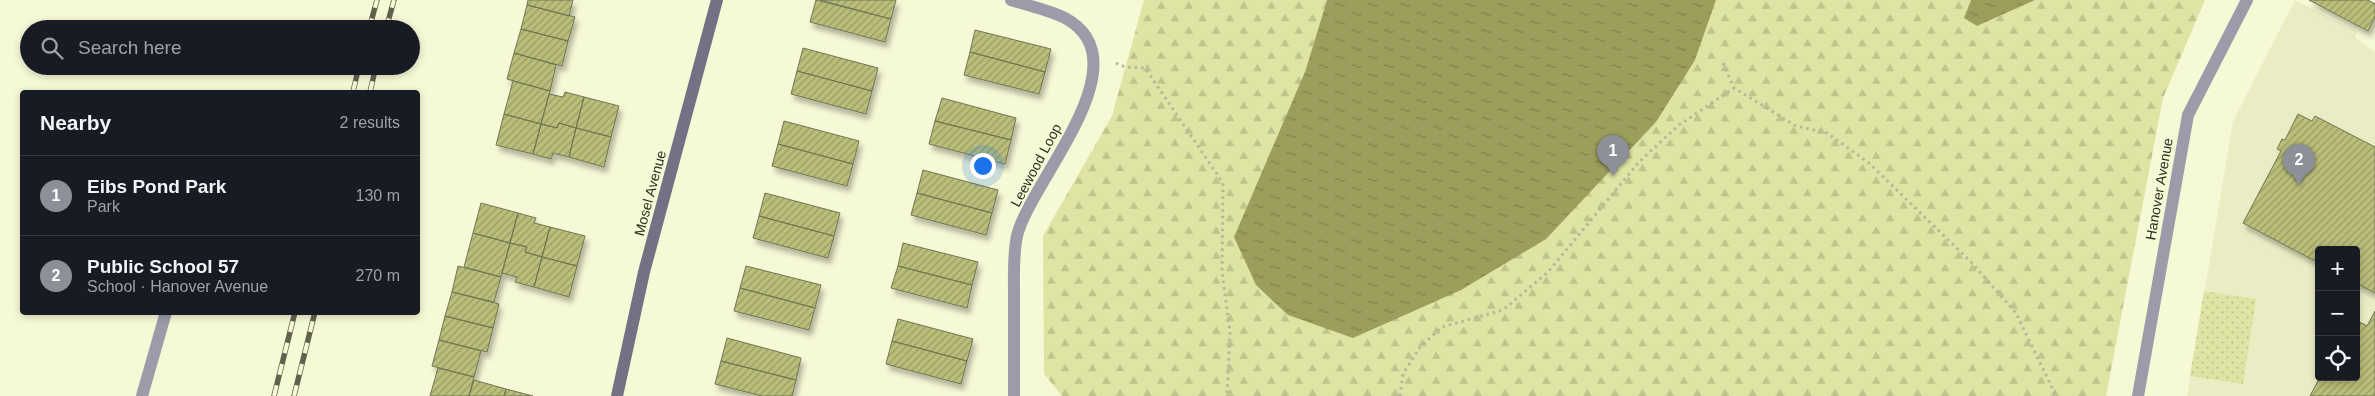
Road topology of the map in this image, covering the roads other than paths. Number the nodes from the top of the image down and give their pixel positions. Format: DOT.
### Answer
graph roads {
  1 [pos="717,0"];
  2 [pos="1011,0"];
  3 [pos="2246,0"];
  4 [pos="165,315"];
  5 [pos="142,396"];
  6 [pos="618,396"];
  7 [pos="1014,396"];
  8 [pos="2138,396"];
  1 -- 6 [label="street, Mosel Avenue"];
  2 -- 7 [label="street, Leewood Loop"];
  3 -- 8 [label="street, Hanover Avenue"];
  4 -- 5 [label="street"];
}
